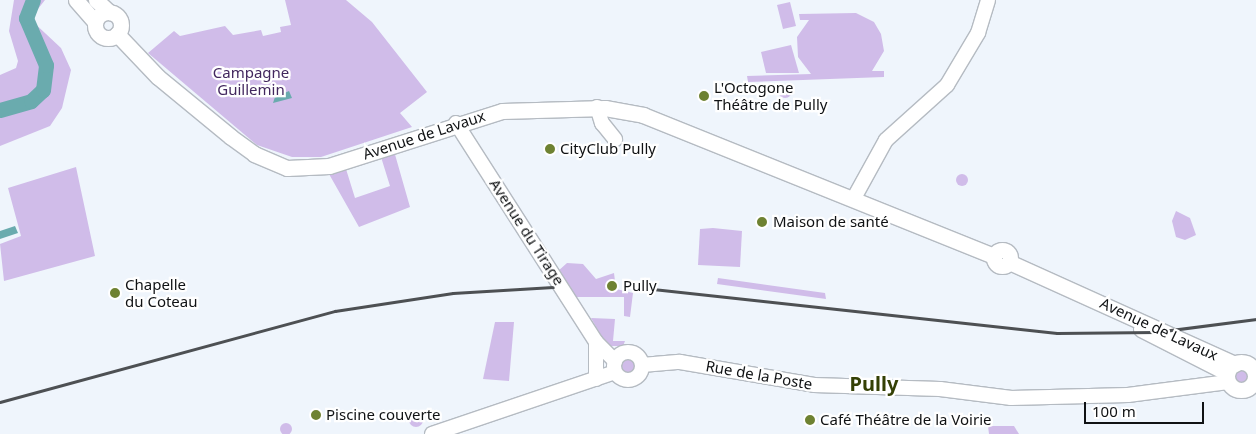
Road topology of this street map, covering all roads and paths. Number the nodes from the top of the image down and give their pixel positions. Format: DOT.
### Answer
graph roads {
  1 [pos="76,0"];
  2 [pos="96,0"];
  3 [pos="988,0"];
  4 [pos="109,12"];
  5 [pos="95,22"];
  6 [pos="117,34"];
  7 [pos="597,108"];
  8 [pos="618,110"];
  9 [pos="456,123"];
  10 [pos="854,198"];
  11 [pos="596,342"];
  12 [pos="642,365"];
  13 [pos="615,366"];
  14 [pos="1230,373"];
  15 [pos="596,378"];
  16 [pos="1254,379"];
  17 [pos="432,434"];
  1 -- 5 [label="main road"];
  2 -- 4 [label="main road"];
  3 -- 10 [label="street"];
  4 -- 5 [label="main road"];
  4 -- 6 [label="main road"];
  5 -- 6 [label="main road"];
  6 -- 9 [label="main road, Avenue de Lavaux"];
  7 -- 8 [label="main road, Avenue de Lavaux"];
  7 -- 8 [label="street"];
  7 -- 9 [label="main road, Avenue de Lavaux"];
  8 -- 10 [label="main road, Avenue de Lavaux"];
  9 -- 11 [label="street, Avenue du Tirage"];
  10 -- 14 [label="main road, Avenue de Lavaux"];
  11 -- 13 [label="street, Avenue du Tirage"];
  11 -- 15 [label="street"];
  12 -- 13 [label="street"];
  12 -- 13 [label="street"];
  12 -- 14 [label="street, Rue de la Poste"];
  13 -- 15 [label="street"];
  14 -- 16 [label="main road"];
  14 -- 16 [label="main road"];
  15 -- 17 [label="street"];
}
